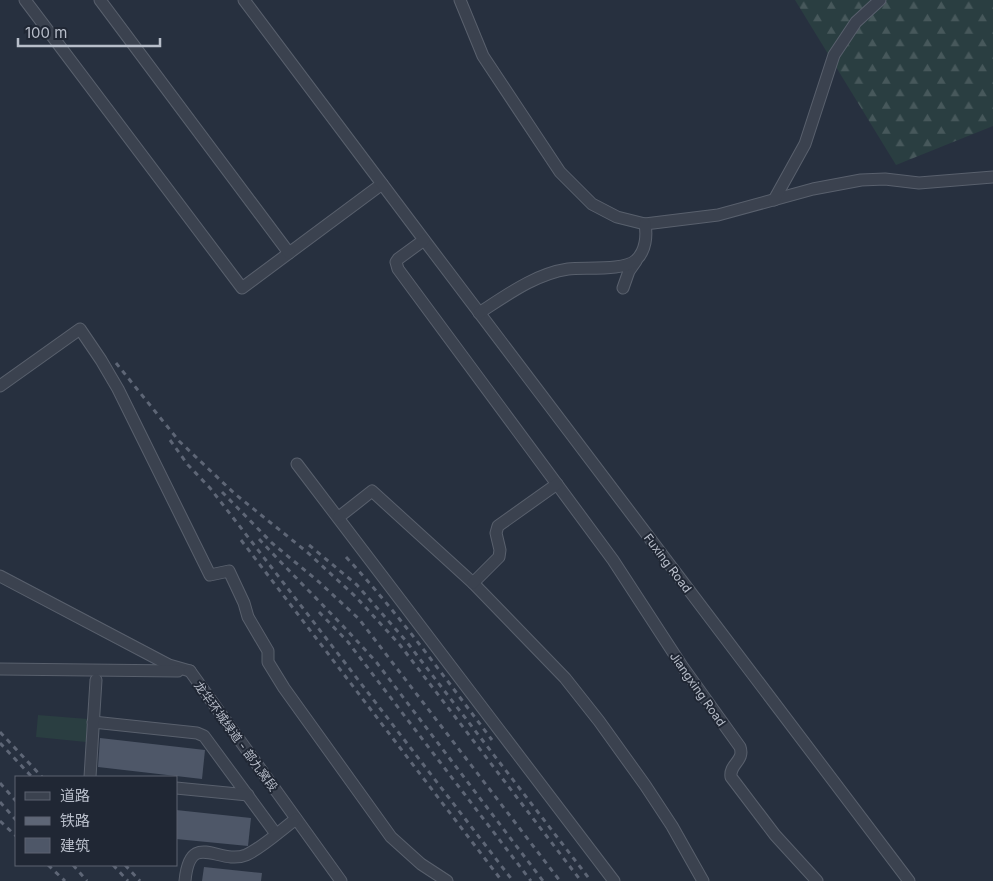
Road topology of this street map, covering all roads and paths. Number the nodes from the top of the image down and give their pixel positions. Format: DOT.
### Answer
graph roads {
  1 [pos="26,0"];
  2 [pos="100,0"];
  3 [pos="244,0"];
  4 [pos="460,0"];
  5 [pos="880,0"];
  6 [pos="993,177"];
  7 [pos="382,184"];
  8 [pos="774,200"];
  9 [pos="645,224"];
  10 [pos="426,243"];
  11 [pos="289,253"];
  12 [pos="636,261"];
  13 [pos="623,288"];
  14 [pos="479,313"];
  15 [pos="0,386"];
  16 [pos="297,464"];
  17 [pos="559,488"];
  18 [pos="339,518"];
  19 [pos="0,576"];
  20 [pos="473,583"];
  21 [pos="0,669"];
  22 [pos="190,672"];
  23 [pos="96,680"];
  24 [pos="93,722"];
  25 [pos="90,776"];
  26 [pos="178,788"];
  27 [pos="248,795"];
  28 [pos="296,819"];
  29 [pos="276,834"];
  30 [pos="185,881"];
  31 [pos="342,881"];
  32 [pos="447,881"];
  33 [pos="614,881"];
  34 [pos="702,881"];
  35 [pos="817,881"];
  36 [pos="909,881"];
  1 -- 11 [label="street"];
  2 -- 11 [label="street"];
  3 -- 7 [label="street, Fuxing Road"];
  4 -- 9 [label="street"];
  5 -- 8 [label="street"];
  6 -- 8 [label="street"];
  7 -- 10 [label="street, Fuxing Road"];
  7 -- 11 [label="street"];
  8 -- 9 [label="street"];
  9 -- 12 [label="street"];
  10 -- 14 [label="street, Fuxing Road"];
  10 -- 17 [label="street"];
  12 -- 13 [label="street"];
  12 -- 14 [label="street"];
  14 -- 36 [label="street, Fuxing Road"];
  15 -- 32 [label="street"];
  16 -- 18 [label="street"];
  17 -- 20 [label="street"];
  17 -- 35 [label="street, Jiangxing Road"];
  18 -- 20 [label="street"];
  18 -- 33 [label="street"];
  19 -- 22 [label="street"];
  20 -- 34 [label="street"];
  21 -- 22 [label="street, 龙华环城绿道 - 部九窝段"];
  22 -- 28 [label="street, 龙华环城绿道 - 部九窝段"];
  23 -- 24 [label="street"];
  24 -- 25 [label="street"];
  24 -- 27 [label="street"];
  26 -- 27 [label="street"];
  27 -- 29 [label="street"];
  28 -- 29 [label="street"];
  28 -- 31 [label="street, 龙华环城绿道 - 部九窝段"];
  29 -- 30 [label="street"];
}
